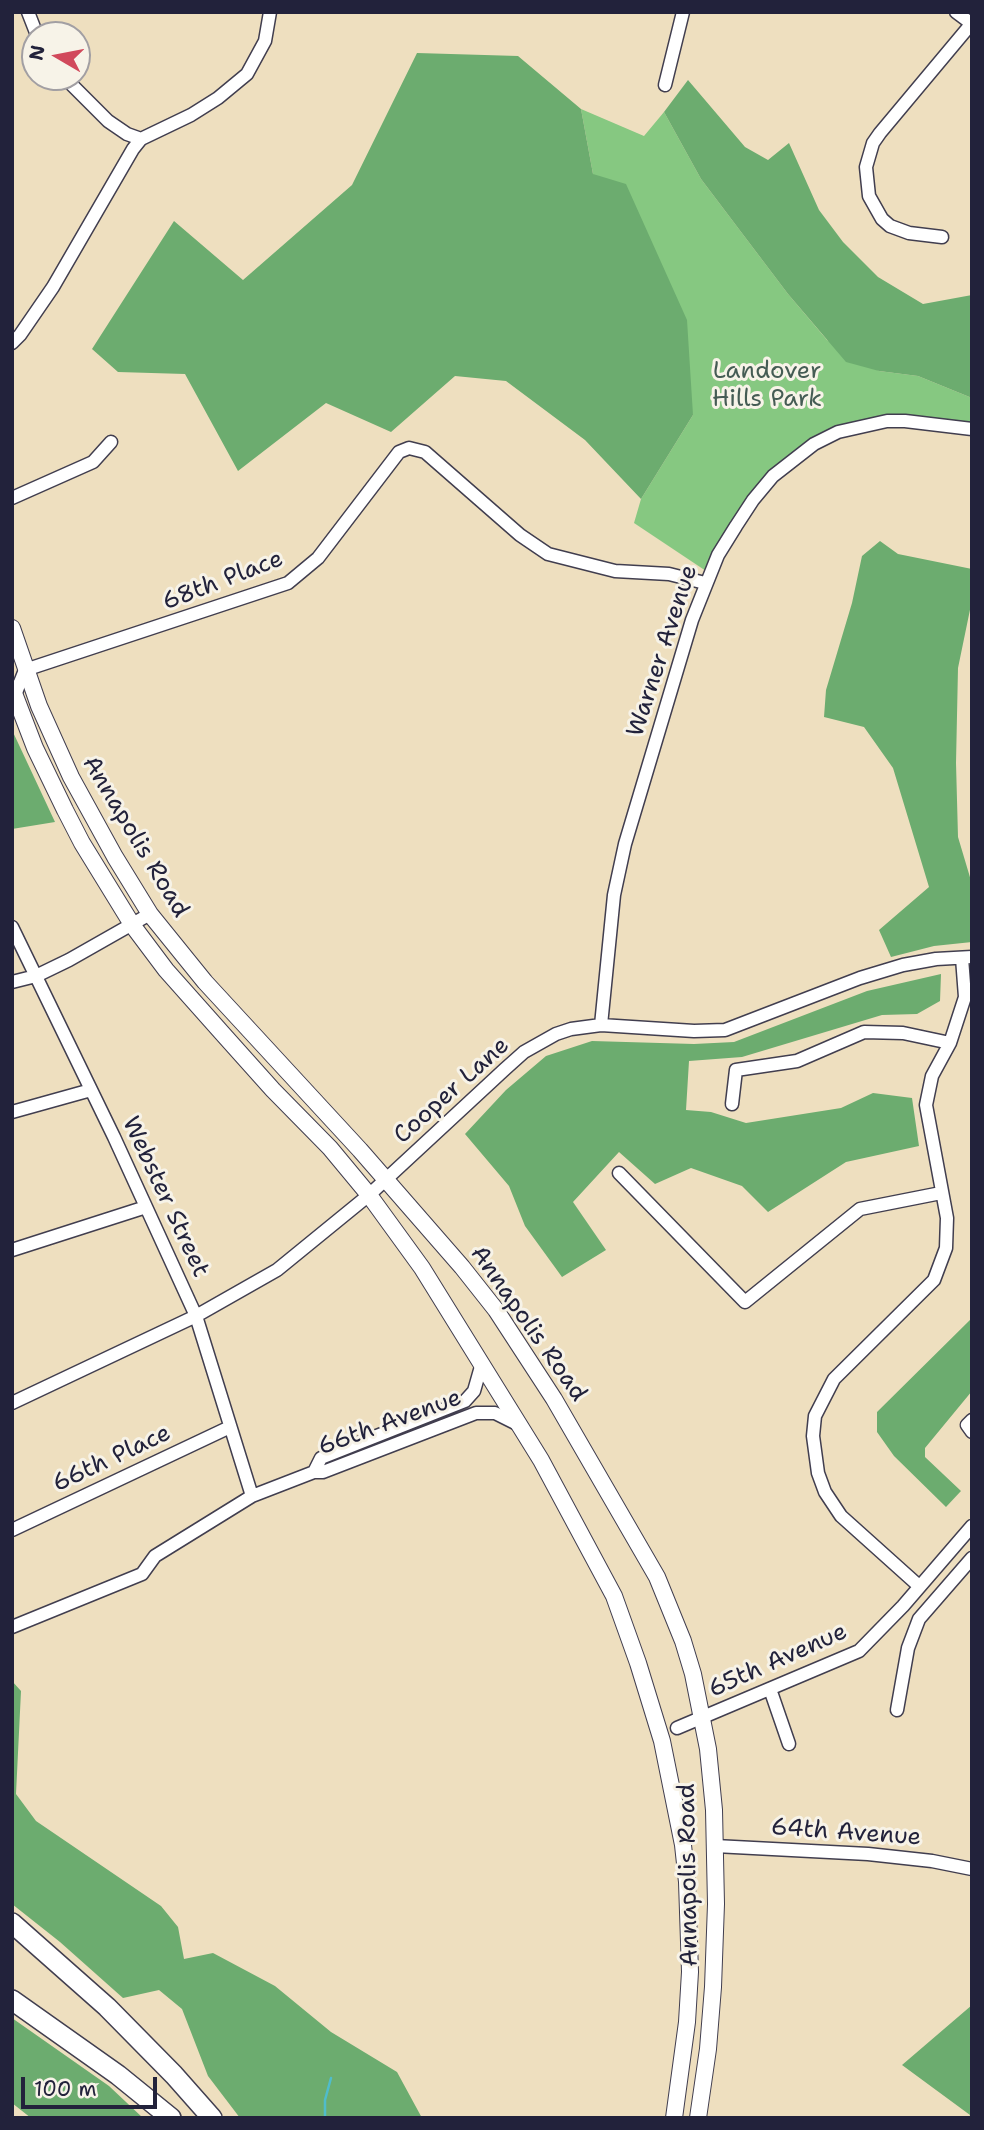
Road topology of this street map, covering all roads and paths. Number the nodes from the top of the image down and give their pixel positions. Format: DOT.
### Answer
graph roads {
  1 [pos="270,12"];
  2 [pos="683,12"];
  3 [pos="956,12"];
  4 [pos="972,24"];
  5 [pos="665,85"];
  6 [pos="78,91"];
  7 [pos="141,139"];
  8 [pos="942,237"];
  9 [pos="12,343"];
  10 [pos="972,429"];
  11 [pos="111,442"];
  12 [pos="12,498"];
  13 [pos="705,583"];
  14 [pos="12,628"];
  15 [pos="25,670"];
  16 [pos="13,692"];
  17 [pos="150,914"];
  18 [pos="133,926"];
  19 [pos="12,927"];
  20 [pos="967,958"];
  21 [pos="36,976"];
  22 [pos="12,982"];
  23 [pos="601,1025"];
  24 [pos="950,1043"];
  25 [pos="91,1090"];
  26 [pos="732,1104"];
  27 [pos="12,1112"];
  28 [pos="619,1173"];
  29 [pos="385,1181"];
  30 [pos="941,1193"];
  31 [pos="369,1195"];
  32 [pos="146,1207"];
  33 [pos="12,1250"];
  34 [pos="196,1316"];
  35 [pos="482,1363"];
  36 [pos="12,1403"];
  37 [pos="972,1420"];
  38 [pos="519,1425"];
  39 [pos="230,1427"];
  40 [pos="972,1432"];
  41 [pos="314,1472"];
  42 [pos="252,1496"];
  43 [pos="12,1530"];
  44 [pos="970,1531"];
  45 [pos="972,1558"];
  46 [pos="919,1586"];
  47 [pos="903,1606"];
  48 [pos="919,1619"];
  49 [pos="12,1628"];
  50 [pos="771,1689"];
  51 [pos="897,1710"];
  52 [pos="702,1718"];
  53 [pos="677,1728"];
  54 [pos="789,1744"];
  55 [pos="715,1846"];
  56 [pos="972,1868"];
  57 [pos="12,1923"];
  58 [pos="12,2000"];
  59 [pos="171,2118"];
  60 [pos="212,2118"];
  61 [pos="674,2118"];
  62 [pos="698,2118"];
  1 -- 7 [label="street"];
  2 -- 5 [label="street"];
  3 -- 4 [label="street"];
  4 -- 8 [label="street"];
  6 -- 7 [label="street"];
  7 -- 9 [label="street"];
  10 -- 13 [label="street, Warner Avenue"];
  11 -- 12 [label="street"];
  13 -- 15 [label="street, 68th Place"];
  13 -- 23 [label="street, Warner Avenue"];
  14 -- 15 [label="main road, Annapolis Road"];
  15 -- 16 [label="street"];
  15 -- 17 [label="main road, Annapolis Road"];
  16 -- 18 [label="main road, Annapolis Road"];
  17 -- 18 [label="street"];
  17 -- 29 [label="main road, Annapolis Road"];
  18 -- 21 [label="street"];
  18 -- 31 [label="main road, Annapolis Road"];
  19 -- 21 [label="street, Webster Street"];
  20 -- 23 [label="street, Cooper Lane"];
  20 -- 24 [label="street"];
  21 -- 22 [label="street"];
  21 -- 25 [label="street, Webster Street"];
  23 -- 29 [label="street, Cooper Lane"];
  24 -- 26 [label="street"];
  24 -- 30 [label="street"];
  25 -- 27 [label="street"];
  25 -- 32 [label="street, Webster Street"];
  28 -- 30 [label="street"];
  29 -- 31 [label="street, Cooper Lane"];
  29 -- 52 [label="main road, Annapolis Road"];
  30 -- 46 [label="street"];
  31 -- 34 [label="street, Cooper Lane"];
  31 -- 35 [label="main road, Annapolis Road"];
  32 -- 33 [label="street"];
  32 -- 34 [label="street, Webster Street"];
  34 -- 36 [label="street, Cooper Lane"];
  34 -- 39 [label="street, Webster Street"];
  35 -- 38 [label="main road, Annapolis Road"];
  35 -- 41 [label="street, 66th Avenue"];
  37 -- 40 [label="street"];
  38 -- 41 [label="street, 66th Avenue"];
  38 -- 61 [label="main road, Annapolis Road"];
  39 -- 42 [label="street, Webster Street"];
  39 -- 43 [label="street, 66th Place"];
  41 -- 42 [label="street, 66th Avenue"];
  42 -- 49 [label="street, 66th Avenue"];
  44 -- 46 [label="street, 65th Avenue"];
  45 -- 48 [label="street"];
  46 -- 47 [label="street, 65th Avenue"];
  47 -- 48 [label="street"];
  47 -- 50 [label="street, 65th Avenue"];
  48 -- 51 [label="street"];
  50 -- 52 [label="street, 65th Avenue"];
  50 -- 54 [label="street"];
  52 -- 53 [label="street, 65th Avenue"];
  52 -- 55 [label="main road, Annapolis Road"];
  55 -- 56 [label="street, 64th Avenue"];
  55 -- 62 [label="main road, Annapolis Road"];
  57 -- 60 [label="highway"];
  58 -- 59 [label="highway"];
}
